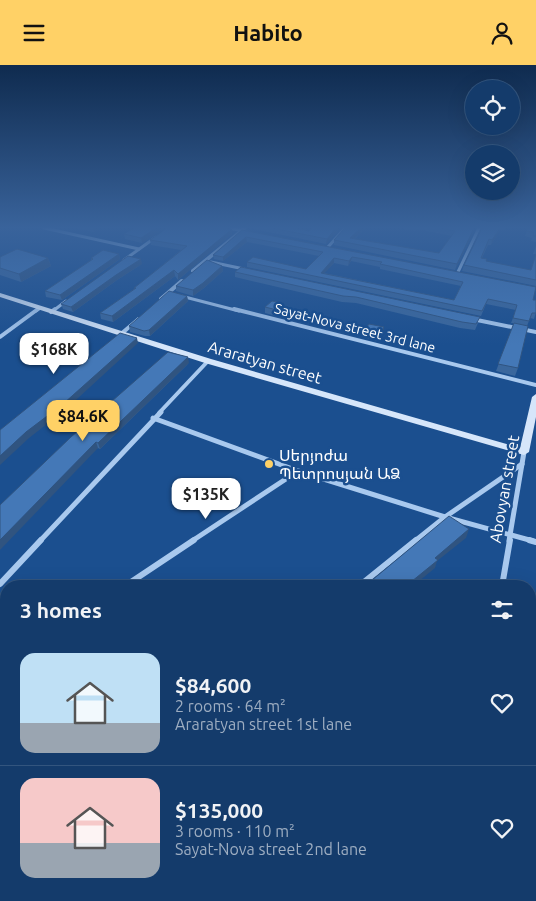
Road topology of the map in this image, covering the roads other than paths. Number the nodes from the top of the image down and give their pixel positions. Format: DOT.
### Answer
graph roads {
  1 [pos="198,267"];
  2 [pos="234,267"];
  3 [pos="461,267"];
  4 [pos="254,271"];
  5 [pos="448,272"];
  6 [pos="458,274"];
  7 [pos="466,275"];
  8 [pos="168,293"];
  9 [pos="0,295"];
  10 [pos="67,300"];
  11 [pos="155,305"];
  12 [pos="40,308"];
  13 [pos="51,312"];
  14 [pos="141,317"];
  15 [pos="468,318"];
  16 [pos="536,333"];
  17 [pos="121,334"];
  18 [pos="0,337"];
  19 [pos="113,340"];
  20 [pos="208,361"];
  21 [pos="536,385"];
  22 [pos="536,397"];
  23 [pos="154,418"];
  24 [pos="524,452"];
  25 [pos="522,464"];
  26 [pos="298,471"];
  27 [pos="445,517"];
  28 [pos="512,535"];
  29 [pos="536,542"];
  30 [pos="4,580"];
  31 [pos="134,580"];
  32 [pos="366,580"];
  33 [pos="503,580"];
  1 -- 8 [label="street"];
  2 -- 4 [label="street"];
  3 -- 6 [label="street"];
  5 -- 6 [label="street"];
  6 -- 7 [label="street"];
  8 -- 11 [label="street"];
  8 -- 21 [label="street, Sayat-Nova street 3rd lane"];
  9 -- 12 [label="main road, Araratyan street"];
  10 -- 13 [label="street"];
  12 -- 13 [label="main road, Araratyan street"];
  12 -- 18 [label="street"];
  13 -- 17 [label="main road, Araratyan street"];
  14 -- 17 [label="street"];
  15 -- 16 [label="street"];
  17 -- 19 [label="street"];
  17 -- 20 [label="main road, Araratyan street"];
  20 -- 23 [label="street"];
  20 -- 24 [label="main road, Araratyan street"];
  22 -- 24 [label="main road, Abovyan street"];
  23 -- 26 [label="street"];
  23 -- 30 [label="street"];
  24 -- 25 [label="street, Abovyan street"];
  25 -- 27 [label="street"];
  25 -- 28 [label="street, Abovyan street"];
  26 -- 27 [label="street"];
  26 -- 31 [label="street"];
  27 -- 28 [label="street"];
  27 -- 32 [label="street"];
  28 -- 29 [label="street"];
  28 -- 33 [label="street, Abovyan street"];
}
